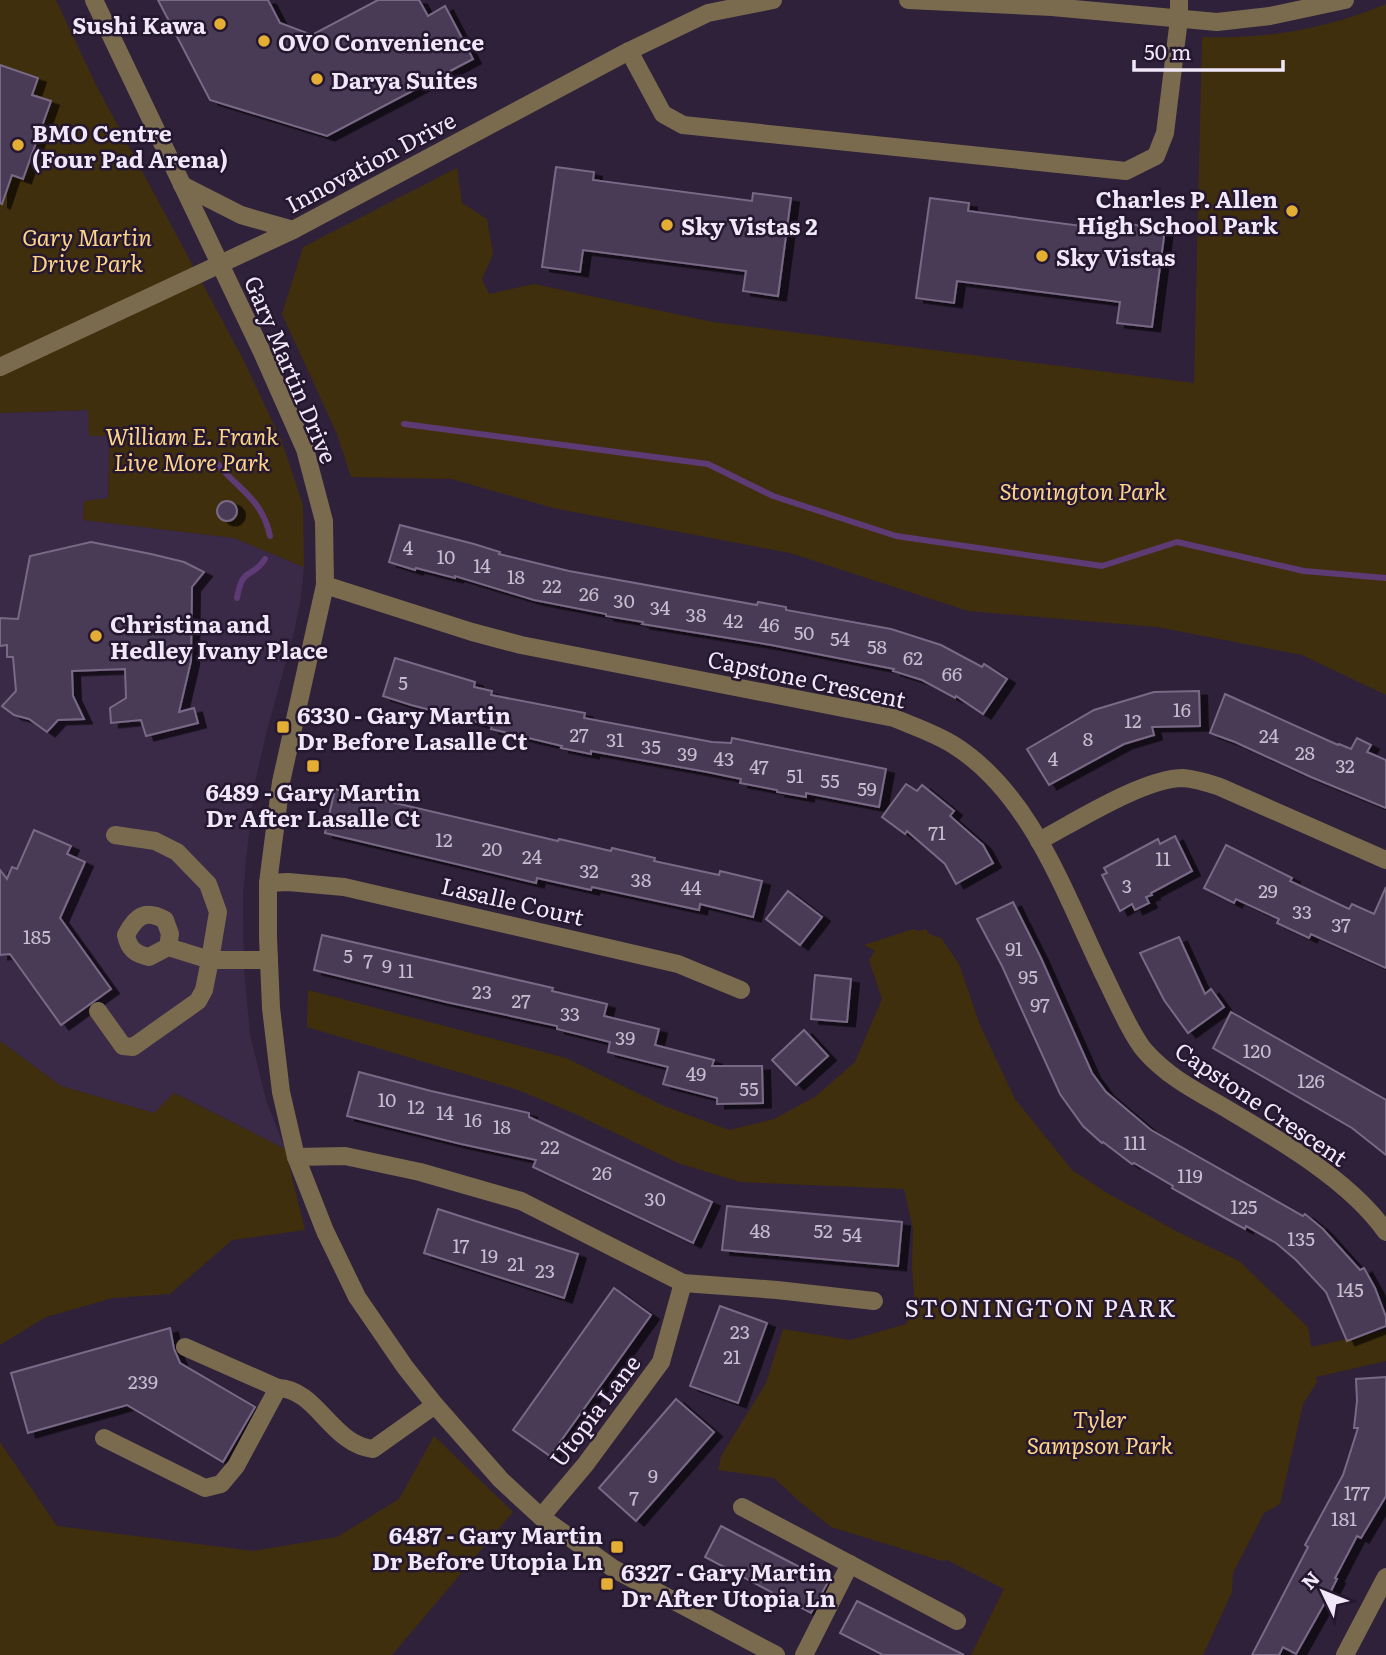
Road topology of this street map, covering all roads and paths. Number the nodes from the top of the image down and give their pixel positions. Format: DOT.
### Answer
graph roads {
  1 [pos="94,0"];
  2 [pos="773,0"];
  3 [pos="908,0"];
  4 [pos="1179,0"];
  5 [pos="1345,0"];
  6 [pos="997,2"];
  7 [pos="705,7"];
  8 [pos="1179,19"];
  9 [pos="629,51"];
  10 [pos="182,185"];
  11 [pos="293,230"];
  12 [pos="219,263"];
  13 [pos="0,367"];
  14 [pos="325,585"];
  15 [pos="116,835"];
  16 [pos="1039,841"];
  17 [pos="1386,860"];
  18 [pos="268,883"];
  19 [pos="168,947"];
  20 [pos="210,960"];
  21 [pos="269,960"];
  22 [pos="741,990"];
  23 [pos="98,1012"];
  24 [pos="296,1157"];
  25 [pos="1386,1232"];
  26 [pos="683,1283"];
  27 [pos="874,1301"];
  28 [pos="185,1347"];
  29 [pos="278,1388"];
  30 [pos="435,1405"];
  31 [pos="104,1438"];
  32 [pos="742,1507"];
  33 [pos="541,1517"];
  34 [pos="850,1564"];
  35 [pos="1386,1577"];
  36 [pos="957,1621"];
  37 [pos="776,1655"];
  38 [pos="804,1655"];
  39 [pos="1345,1655"];
  1 -- 10 [label="street, Gary Martin Drive"];
  2 -- 7 [label="street, Innovation Drive"];
  3 -- 6 [label="street"];
  4 -- 8 [label="street"];
  5 -- 8 [label="street"];
  6 -- 8 [label="street"];
  7 -- 9 [label="street, Innovation Drive"];
  8 -- 9 [label="street"];
  9 -- 11 [label="street, Innovation Drive"];
  10 -- 11 [label="street"];
  10 -- 12 [label="street, Gary Martin Drive"];
  11 -- 12 [label="street, Innovation Drive"];
  12 -- 13 [label="street, Innovation Drive"];
  12 -- 14 [label="street, Gary Martin Drive"];
  14 -- 16 [label="street, Capstone Crescent"];
  14 -- 18 [label="street, Gary Martin Drive"];
  15 -- 20 [label="street"];
  16 -- 17 [label="street"];
  16 -- 25 [label="street, Capstone Crescent"];
  18 -- 21 [label="street, Gary Martin Drive"];
  18 -- 22 [label="street, Lasalle Court"];
  19 -- 20 [label="street"];
  20 -- 21 [label="street"];
  20 -- 23 [label="street"];
  21 -- 24 [label="street, Gary Martin Drive"];
  24 -- 26 [label="street"];
  24 -- 30 [label="street, Gary Martin Drive"];
  26 -- 27 [label="street"];
  26 -- 33 [label="street, Utopia Lane"];
  28 -- 29 [label="street"];
  29 -- 30 [label="street"];
  29 -- 31 [label="street"];
  30 -- 33 [label="street, Gary Martin Drive"];
  32 -- 34 [label="street"];
  33 -- 37 [label="street, Gary Martin Drive"];
  34 -- 36 [label="street"];
  34 -- 38 [label="street"];
  35 -- 39 [label="street"];
}
